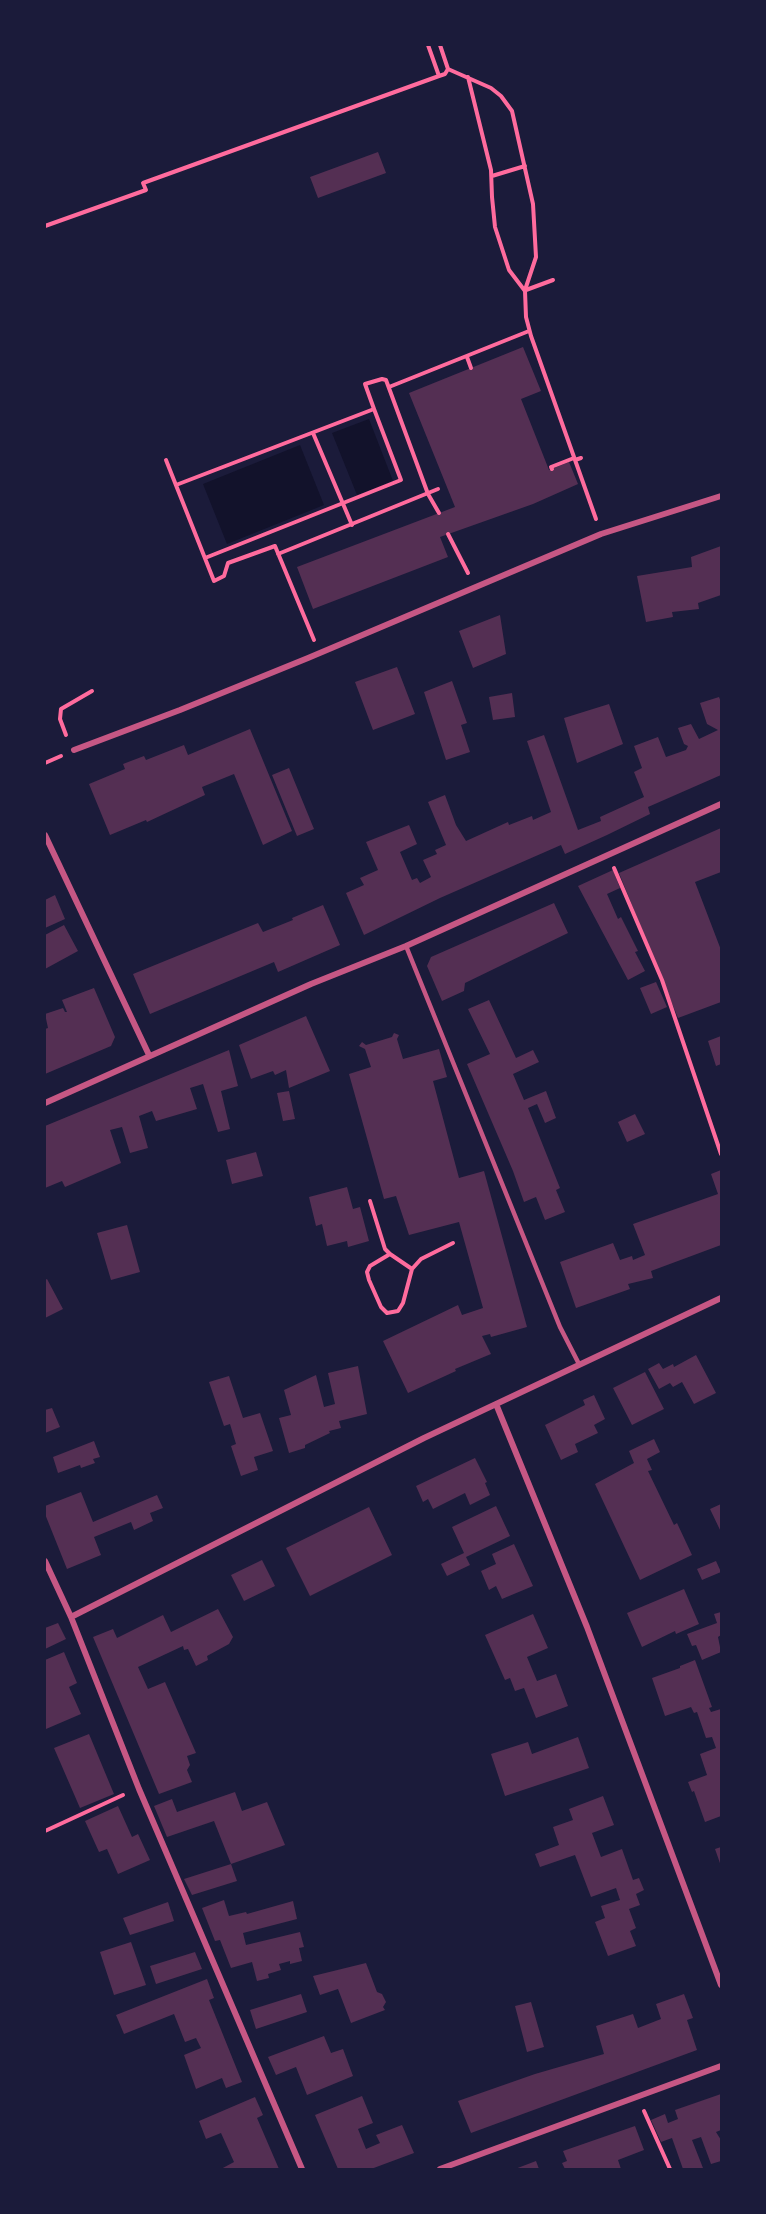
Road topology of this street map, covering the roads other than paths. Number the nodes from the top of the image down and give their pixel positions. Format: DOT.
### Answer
graph roads {
  1 [pos="721,496"];
  2 [pos="74,750"];
  3 [pos="721,804"];
  4 [pos="45,835"];
  5 [pos="406,946"];
  6 [pos="149,1055"];
  7 [pos="45,1103"];
  8 [pos="721,1298"];
  9 [pos="579,1364"];
  10 [pos="496,1404"];
  11 [pos="45,1561"];
  12 [pos="71,1617"];
  13 [pos="721,1985"];
  14 [pos="721,2066"];
  15 [pos="302,2169"];
  16 [pos="440,2169"];
  1 -- 2 [label="street"];
  3 -- 5 [label="street"];
  4 -- 6 [label="street"];
  5 -- 6 [label="street"];
  5 -- 9 [label="lane"];
  6 -- 7 [label="street"];
  8 -- 9 [label="street"];
  9 -- 10 [label="street"];
  10 -- 12 [label="street"];
  10 -- 13 [label="street"];
  11 -- 12 [label="street"];
  12 -- 15 [label="street"];
  14 -- 16 [label="street"];
}
